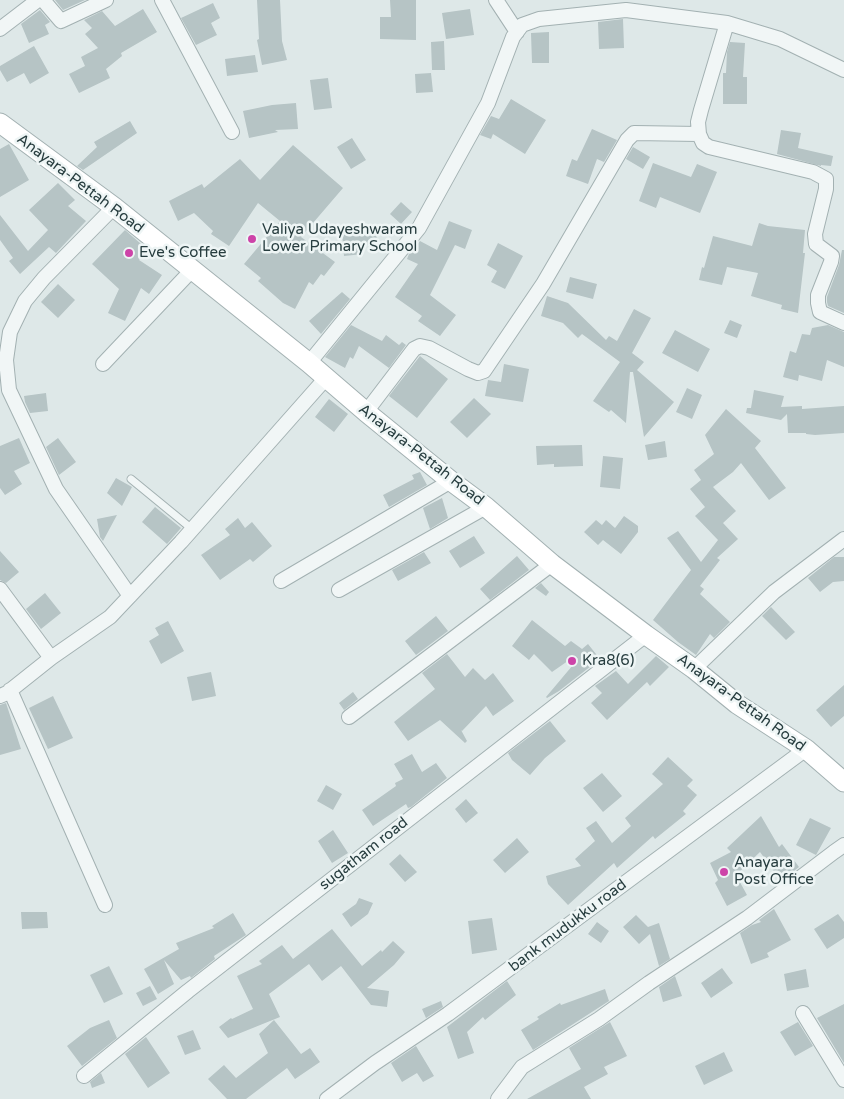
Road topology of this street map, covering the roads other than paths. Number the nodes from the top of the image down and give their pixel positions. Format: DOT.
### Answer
graph roads {
  1 [pos="38,0"];
  2 [pos="43,0"];
  3 [pos="106,0"];
  4 [pos="162,0"];
  5 [pos="496,0"];
  6 [pos="727,23"];
  7 [pos="0,29"];
  8 [pos="517,32"];
  9 [pos="844,70"];
  10 [pos="1,126"];
  11 [pos="232,132"];
  12 [pos="699,134"];
  13 [pos="114,207"];
  14 [pos="192,270"];
  15 [pos="844,323"];
  16 [pos="309,363"];
  17 [pos="103,364"];
  18 [pos="326,378"];
  19 [pos="4,382"];
  20 [pos="366,412"];
  21 [pos="131,479"];
  22 [pos="451,482"];
  23 [pos="486,507"];
  24 [pos="192,529"];
  25 [pos="844,539"];
  26 [pos="552,564"];
  27 [pos="282,581"];
  28 [pos="0,589"];
  29 [pos="339,590"];
  30 [pos="130,596"];
  31 [pos="646,635"];
  32 [pos="51,658"];
  33 [pos="694,669"];
  34 [pos="6,693"];
  35 [pos="349,718"];
  36 [pos="806,749"];
  37 [pos="844,782"];
  38 [pos="844,845"];
  39 [pos="105,905"];
  40 [pos="804,1013"];
  41 [pos="84,1076"];
  42 [pos="844,1080"];
  43 [pos="327,1099"];
  44 [pos="498,1099"];
  1 -- 7 [label="street"];
  2 -- 3 [label="street"];
  4 -- 11 [label="street"];
  5 -- 8 [label="street"];
  6 -- 8 [label="street"];
  6 -- 9 [label="street"];
  6 -- 12 [label="street"];
  8 -- 16 [label="street"];
  10 -- 13 [label="main road, Anayara-Pettah Road"];
  12 -- 15 [label="street"];
  12 -- 20 [label="street"];
  13 -- 14 [label="main road, Anayara-Pettah Road"];
  13 -- 19 [label="street"];
  14 -- 16 [label="main road, Anayara-Pettah Road"];
  14 -- 17 [label="street"];
  16 -- 18 [label="main road, Anayara-Pettah Road"];
  18 -- 20 [label="main road, Anayara-Pettah Road"];
  18 -- 24 [label="street"];
  19 -- 30 [label="street"];
  20 -- 22 [label="main road, Anayara-Pettah Road"];
  21 -- 24 [label="lane"];
  22 -- 23 [label="main road, Anayara-Pettah Road"];
  22 -- 27 [label="street"];
  23 -- 26 [label="main road, Anayara-Pettah Road"];
  23 -- 29 [label="street"];
  24 -- 30 [label="street"];
  25 -- 33 [label="street"];
  26 -- 31 [label="main road, Anayara-Pettah Road"];
  26 -- 35 [label="street"];
  28 -- 32 [label="street"];
  30 -- 32 [label="street"];
  31 -- 33 [label="main road, Anayara-Pettah Road"];
  31 -- 41 [label="street, sugatham road"];
  32 -- 34 [label="street"];
  33 -- 36 [label="main road, Anayara-Pettah Road"];
  34 -- 39 [label="street"];
  36 -- 37 [label="main road, Anayara-Pettah Road"];
  36 -- 43 [label="street, bank mudukku road"];
  38 -- 44 [label="street"];
  40 -- 42 [label="street"];
}
